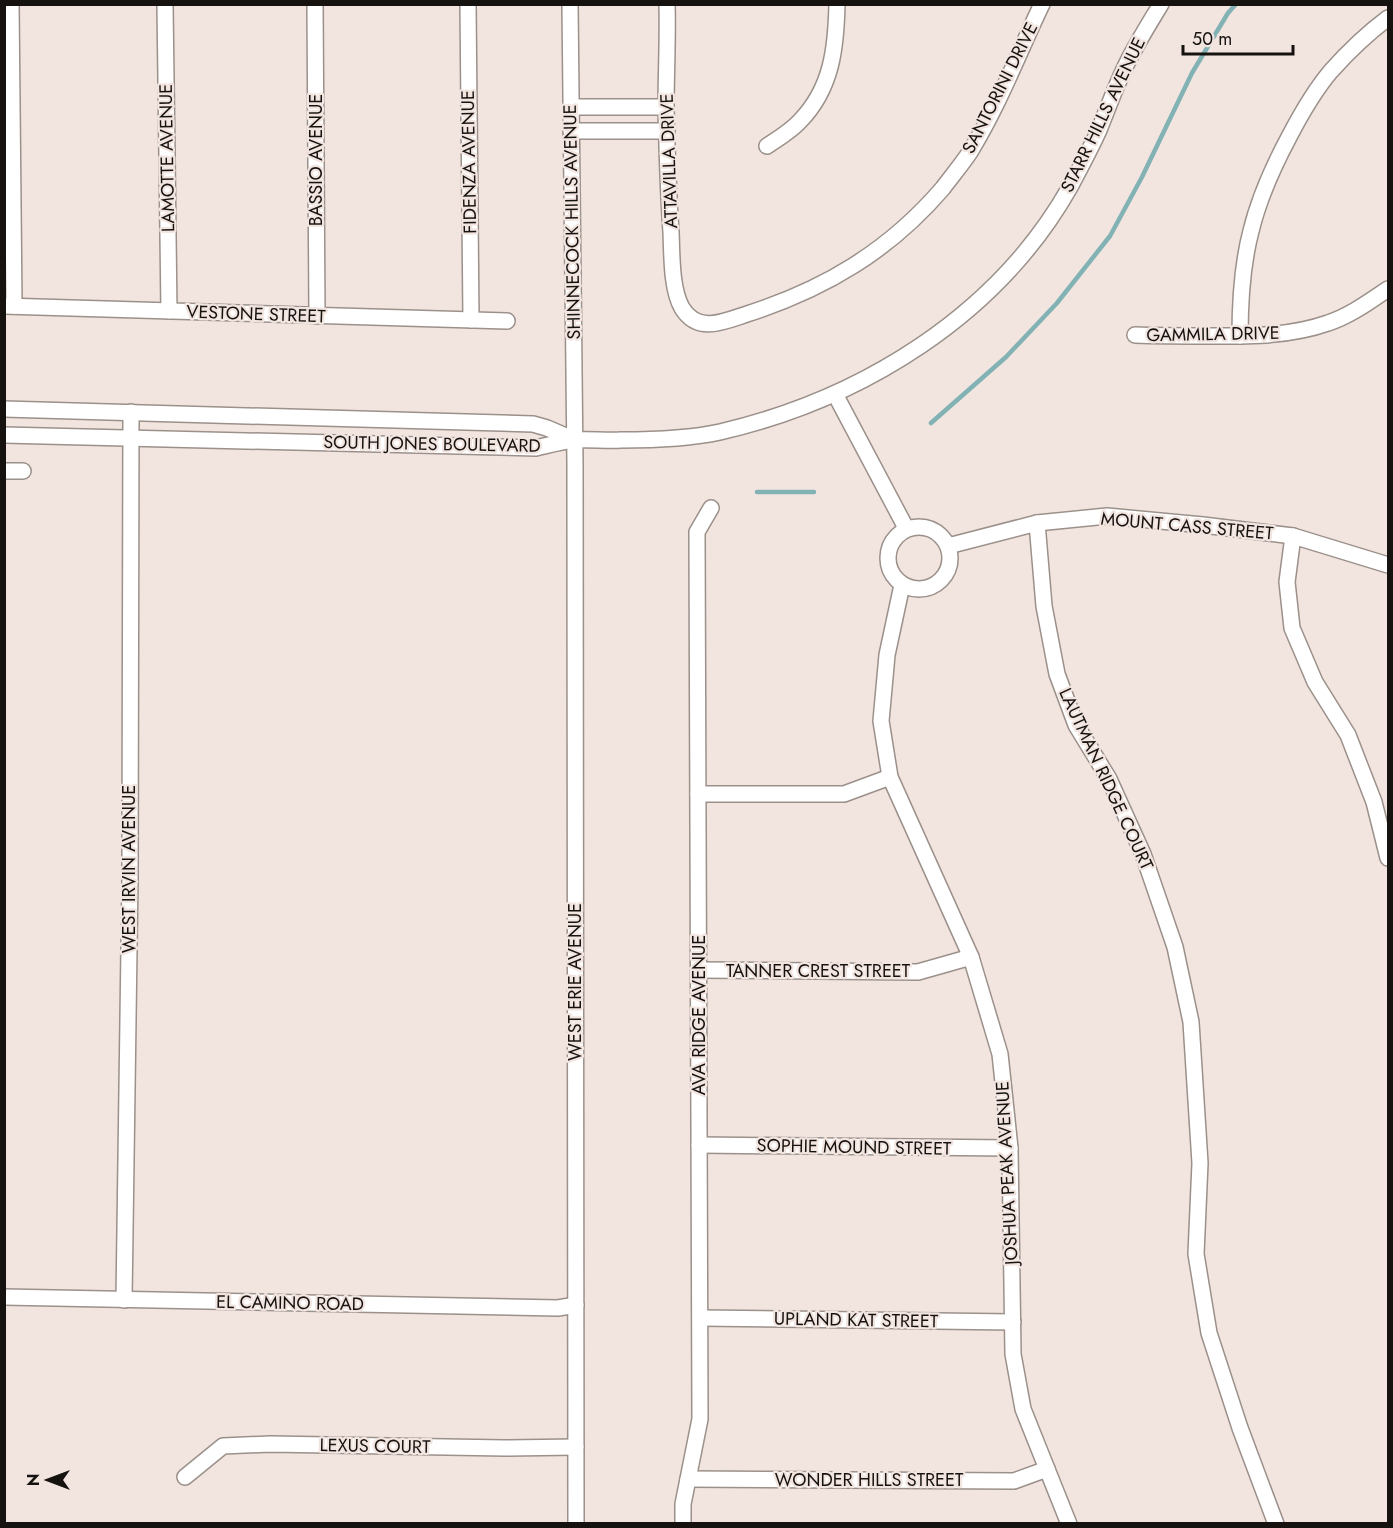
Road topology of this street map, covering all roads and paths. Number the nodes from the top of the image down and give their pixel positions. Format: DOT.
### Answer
graph roads {
  1 [pos="11,4"];
  2 [pos="165,4"];
  3 [pos="315,4"];
  4 [pos="468,4"];
  5 [pos="570,4"];
  6 [pos="668,4"];
  7 [pos="837,4"];
  8 [pos="1042,4"];
  9 [pos="1161,4"];
  10 [pos="1389,18"];
  11 [pos="571,107"];
  12 [pos="666,107"];
  13 [pos="667,130"];
  14 [pos="571,131"];
  15 [pos="767,146"];
  16 [pos="1389,289"];
  17 [pos="9,306"];
  18 [pos="169,311"];
  19 [pos="687,314"];
  20 [pos="316,316"];
  21 [pos="471,320"];
  22 [pos="507,321"];
  23 [pos="1135,335"];
  24 [pos="1240,336"];
  25 [pos="835,394"];
  26 [pos="4,409"];
  27 [pos="131,412"];
  28 [pos="4,435"];
  29 [pos="131,438"];
  30 [pos="574,440"];
  31 [pos="4,471"];
  32 [pos="23,471"];
  33 [pos="711,508"];
  34 [pos="1037,523"];
  35 [pos="906,528"];
  36 [pos="1293,536"];
  37 [pos="948,546"];
  38 [pos="1389,565"];
  39 [pos="902,585"];
  40 [pos="890,777"];
  41 [pos="698,794"];
  42 [pos="1389,858"];
  43 [pos="971,957"];
  44 [pos="699,970"];
  45 [pos="699,1145"];
  46 [pos="1010,1148"];
  47 [pos="4,1297"];
  48 [pos="124,1300"];
  49 [pos="576,1305"];
  50 [pos="700,1318"];
  51 [pos="1013,1322"];
  52 [pos="576,1448"];
  53 [pos="1047,1469"];
  54 [pos="185,1477"];
  55 [pos="688,1479"];
  56 [pos="576,1524"];
  57 [pos="683,1524"];
  58 [pos="1069,1524"];
  59 [pos="1276,1524"];
  1 -- 17 [label="street"];
  2 -- 18 [label="street, LAMOTTE AVENUE"];
  3 -- 20 [label="street, BASSIO AVENUE"];
  4 -- 21 [label="street, FIDENZA AVENUE"];
  5 -- 11 [label="street, SHINNECOCK HILLS AVENUE"];
  6 -- 12 [label="street, ATTAVILLA DRIVE"];
  7 -- 15 [label="street"];
  8 -- 19 [label="street, SANTORINI DRIVE"];
  9 -- 25 [label="street, STARR HILLS AVENUE"];
  10 -- 24 [label="street"];
  11 -- 12 [label="street"];
  11 -- 14 [label="street, SHINNECOCK HILLS AVENUE"];
  12 -- 13 [label="street, ATTAVILLA DRIVE"];
  13 -- 14 [label="street"];
  13 -- 19 [label="street, ATTAVILLA DRIVE"];
  14 -- 30 [label="street, SHINNECOCK HILLS AVENUE"];
  16 -- 24 [label="street, GAMMILA DRIVE"];
  17 -- 18 [label="street, VESTONE STREET"];
  18 -- 20 [label="street, VESTONE STREET"];
  20 -- 21 [label="street, VESTONE STREET"];
  21 -- 22 [label="street, VESTONE STREET"];
  23 -- 24 [label="street, GAMMILA DRIVE"];
  25 -- 30 [label="street, STARR HILLS AVENUE"];
  25 -- 35 [label="street"];
  26 -- 27 [label="street, SOUTH JONES BOULEVARD"];
  27 -- 29 [label="street, WEST IRVIN AVENUE"];
  27 -- 30 [label="street, SOUTH JONES BOULEVARD"];
  28 -- 29 [label="street, SOUTH JONES BOULEVARD"];
  29 -- 30 [label="street, SOUTH JONES BOULEVARD"];
  29 -- 48 [label="street, WEST IRVIN AVENUE"];
  30 -- 49 [label="street, WEST ERIE AVENUE"];
  31 -- 32 [label="street"];
  33 -- 41 [label="street, AVA RIDGE AVENUE"];
  34 -- 36 [label="street, MOUNT CASS STREET"];
  34 -- 37 [label="street, MOUNT CASS STREET"];
  34 -- 59 [label="street, LAUTMAN RIDGE COURT"];
  35 -- 37 [label="street"];
  35 -- 39 [label="street"];
  36 -- 38 [label="street, MOUNT CASS STREET"];
  36 -- 42 [label="street"];
  37 -- 39 [label="street"];
  39 -- 40 [label="street, JOSHUA PEAK AVENUE"];
  40 -- 41 [label="street"];
  40 -- 43 [label="street, JOSHUA PEAK AVENUE"];
  41 -- 44 [label="street, AVA RIDGE AVENUE"];
  43 -- 44 [label="street, TANNER CREST STREET"];
  43 -- 46 [label="street, JOSHUA PEAK AVENUE"];
  44 -- 45 [label="street, AVA RIDGE AVENUE"];
  45 -- 46 [label="street, SOPHIE MOUND STREET"];
  45 -- 50 [label="street, AVA RIDGE AVENUE"];
  46 -- 51 [label="street, JOSHUA PEAK AVENUE"];
  47 -- 48 [label="street, EL CAMINO ROAD"];
  48 -- 49 [label="street, EL CAMINO ROAD"];
  49 -- 52 [label="street, WEST ERIE AVENUE"];
  50 -- 51 [label="street, UPLAND KAT STREET"];
  50 -- 55 [label="street, AVA RIDGE AVENUE"];
  51 -- 53 [label="street, JOSHUA PEAK AVENUE"];
  52 -- 54 [label="street, LEXUS COURT"];
  52 -- 56 [label="street, WEST ERIE AVENUE"];
  53 -- 55 [label="street, WONDER HILLS STREET"];
  53 -- 58 [label="street, JOSHUA PEAK AVENUE"];
  55 -- 57 [label="street, AVA RIDGE AVENUE"];
}
